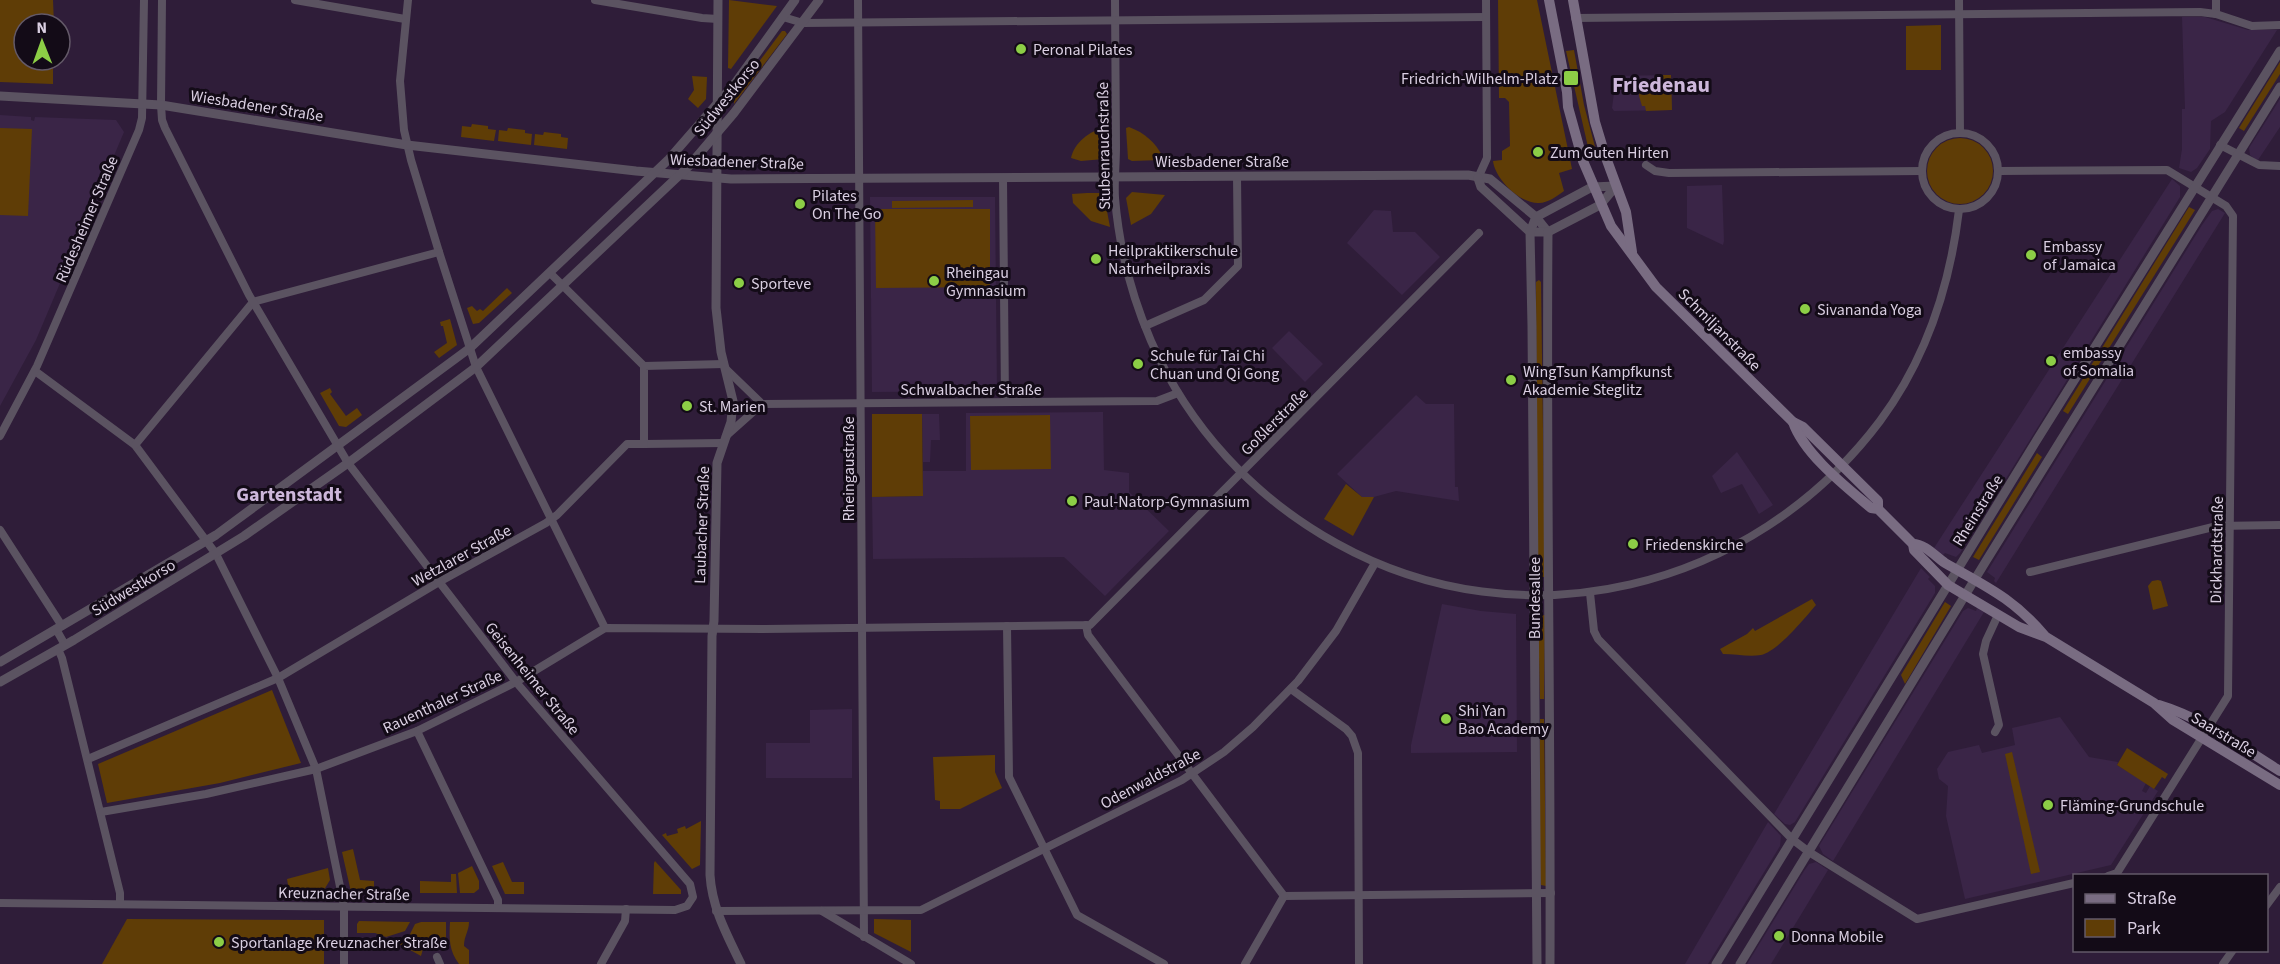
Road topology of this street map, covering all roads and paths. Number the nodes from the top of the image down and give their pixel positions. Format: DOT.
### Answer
graph roads {
  1 [pos="144,0"];
  2 [pos="162,0"];
  3 [pos="295,0"];
  4 [pos="408,0"];
  5 [pos="595,0"];
  6 [pos="718,0"];
  7 [pos="795,0"];
  8 [pos="819,0"];
  9 [pos="858,0"];
  10 [pos="1115,0"];
  11 [pos="1486,0"];
  12 [pos="1549,0"];
  13 [pos="1573,0"];
  14 [pos="1959,0"];
  15 [pos="2216,0"];
  16 [pos="1959,13"];
  17 [pos="2216,14"];
  18 [pos="783,17"];
  19 [pos="1486,17"];
  20 [pos="1575,18"];
  21 [pos="405,19"];
  22 [pos="718,19"];
  23 [pos="1115,20"];
  24 [pos="858,22"];
  25 [pos="803,23"];
  26 [pos="2280,25"];
  27 [pos="2280,51"];
  28 [pos="2280,87"];
  29 [pos="0,96"];
  30 [pos="142,103"];
  31 [pos="718,103"];
  32 [pos="161,105"];
  33 [pos="718,131"];
  34 [pos="1960,133"];
  35 [pos="2220,145"];
  36 [pos="407,146"];
  37 [pos="2237,155"];
  38 [pos="1646,165"];
  39 [pos="2280,166"];
  40 [pos="1922,171"];
  41 [pos="1998,171"];
  42 [pos="656,173"];
  43 [pos="680,175"];
  44 [pos="1237,176"];
  45 [pos="1116,177"];
  46 [pos="718,178"];
  47 [pos="859,178"];
  48 [pos="1003,178"];
  49 [pos="1478,178"];
  50 [pos="1616,186"];
  51 [pos="2194,186"];
  52 [pos="1592,187"];
  53 [pos="2211,197"];
  54 [pos="1600,205"];
  55 [pos="1959,210"];
  56 [pos="1536,217"];
  57 [pos="1530,232"];
  58 [pos="1548,232"];
  59 [pos="1479,233"];
  60 [pos="439,252"];
  61 [pos="1632,252"];
  62 [pos="550,273"];
  63 [pos="563,286"];
  64 [pos="253,302"];
  65 [pos="1145,326"];
  66 [pos="470,348"];
  67 [pos="644,366"];
  68 [pos="476,367"];
  69 [pos="725,367"];
  70 [pos="35,371"];
  71 [pos="1178,393"];
  72 [pos="1005,402"];
  73 [pos="861,403"];
  74 [pos="762,404"];
  75 [pos="1793,422"];
  76 [pos="0,436"];
  77 [pos="724,440"];
  78 [pos="2036,443"];
  79 [pos="644,444"];
  80 [pos="135,445"];
  81 [pos="338,447"];
  82 [pos="2052,453"];
  83 [pos="348,463"];
  84 [pos="1843,466"];
  85 [pos="1242,474"];
  86 [pos="1834,475"];
  87 [pos="1878,509"];
  88 [pos="552,519"];
  89 [pos="2230,524"];
  90 [pos="2280,525"];
  91 [pos="0,530"];
  92 [pos="206,541"];
  93 [pos="1913,544"];
  94 [pos="216,554"];
  95 [pos="1375,563"];
  96 [pos="1958,569"];
  97 [pos="2030,572"];
  98 [pos="1975,579"];
  99 [pos="439,582"];
  100 [pos="1948,585"];
  101 [pos="1590,593"];
  102 [pos="1533,595"];
  103 [pos="1549,595"];
  104 [pos="1965,595"];
  105 [pos="1998,615"];
  106 [pos="1086,625"];
  107 [pos="1007,626"];
  108 [pos="59,627"];
  109 [pos="605,628"];
  110 [pos="862,628"];
  111 [pos="713,629"];
  112 [pos="2045,636"];
  113 [pos="62,647"];
  114 [pos="0,662"];
  115 [pos="278,678"];
  116 [pos="0,682"];
  117 [pos="516,682"];
  118 [pos="1291,689"];
  119 [pos="2156,704"];
  120 [pos="2209,727"];
  121 [pos="417,731"];
  122 [pos="1995,732"];
  123 [pos="2202,738"];
  124 [pos="88,759"];
  125 [pos="316,769"];
  126 [pos="2280,771"];
  127 [pos="1191,774"];
  128 [pos="2280,785"];
  129 [pos="101,812"];
  130 [pos="1792,839"];
  131 [pos="1044,848"];
  132 [pos="1809,852"];
  133 [pos="2114,874"];
  134 [pos="2073,883"];
  135 [pos="2280,886"];
  136 [pos="1551,893"];
  137 [pos="1535,894"];
  138 [pos="1360,895"];
  139 [pos="1284,896"];
  140 [pos="0,903"];
  141 [pos="2268,903"];
  142 [pos="120,904"];
  143 [pos="344,906"];
  144 [pos="687,906"];
  145 [pos="498,908"];
  146 [pos="626,909"];
  147 [pos="865,910"];
  148 [pos="716,911"];
  149 [pos="822,911"];
  150 [pos="864,937"];
  151 [pos="2232,952"];
  152 [pos="344,964"];
  153 [pos="601,964"];
  154 [pos="741,964"];
  155 [pos="911,964"];
  156 [pos="1164,964"];
  157 [pos="1245,964"];
  158 [pos="1359,964"];
  159 [pos="1537,964"];
  160 [pos="1550,964"];
  161 [pos="1716,964"];
  162 [pos="1740,964"];
  163 [pos="2223,964"];
  1 -- 30 [label="street, Rüdesheimer Straße"];
  2 -- 32 [label="street"];
  3 -- 21 [label="street"];
  4 -- 21 [label="street"];
  5 -- 22 [label="street"];
  6 -- 22 [label="street, Laubacher Straße"];
  7 -- 18 [label="street, Südwestkorso"];
  8 -- 25 [label="street, Südwestkorso"];
  9 -- 24 [label="street, Rheingaustraße"];
  10 -- 23 [label="street, Stubenrauchstraße"];
  11 -- 19 [label="street"];
  12 -- 52 [label="main road"];
  13 -- 20 [label="main road"];
  14 -- 16 [label="street"];
  15 -- 17 [label="street"];
  16 -- 17 [label="street"];
  16 -- 20 [label="street"];
  16 -- 34 [label="street"];
  17 -- 26 [label="street"];
  18 -- 25 [label="street"];
  18 -- 31 [label="street, Südwestkorso"];
  19 -- 23 [label="street"];
  19 -- 49 [label="street"];
  20 -- 50 [label="main road"];
  21 -- 36 [label="street"];
  22 -- 31 [label="street, Laubacher Straße"];
  23 -- 24 [label="street"];
  23 -- 45 [label="street, Stubenrauchstraße"];
  24 -- 25 [label="street"];
  24 -- 47 [label="street, Rheingaustraße"];
  25 -- 33 [label="street, Südwestkorso"];
  27 -- 35 [label="street, Rheinstraße"];
  28 -- 37 [label="street, Rheinstraße"];
  29 -- 30 [label="street, Wiesbadener Straße"];
  30 -- 32 [label="street, Wiesbadener Straße"];
  30 -- 70 [label="street, Rüdesheimer Straße"];
  31 -- 33 [label="street, Laubacher Straße"];
  31 -- 42 [label="street, Südwestkorso"];
  32 -- 36 [label="street, Wiesbadener Straße"];
  32 -- 64 [label="street"];
  33 -- 43 [label="street, Südwestkorso"];
  33 -- 46 [label="street, Laubacher Straße"];
  34 -- 40 [label="street"];
  34 -- 41 [label="street"];
  35 -- 37 [label="street"];
  35 -- 51 [label="street, Rheinstraße"];
  36 -- 42 [label="street, Wiesbadener Straße"];
  36 -- 60 [label="street"];
  37 -- 39 [label="street"];
  37 -- 53 [label="street, Rheinstraße"];
  38 -- 40 [label="street"];
  40 -- 55 [label="street"];
  41 -- 51 [label="street, Dickhardtstraße"];
  41 -- 55 [label="street"];
  42 -- 43 [label="street, Wiesbadener Straße"];
  42 -- 62 [label="street, Südwestkorso"];
  43 -- 46 [label="street, Wiesbadener Straße"];
  43 -- 63 [label="street, Südwestkorso"];
  44 -- 45 [label="street, Wiesbadener Straße"];
  44 -- 49 [label="street, Wiesbadener Straße"];
  44 -- 65 [label="street"];
  45 -- 48 [label="street, Wiesbadener Straße"];
  45 -- 65 [label="street, Stubenrauchstraße"];
  46 -- 47 [label="street, Wiesbadener Straße"];
  46 -- 69 [label="street, Laubacher Straße"];
  47 -- 48 [label="street, Wiesbadener Straße"];
  47 -- 73 [label="street, Rheingaustraße"];
  48 -- 72 [label="street"];
  49 -- 56 [label="street"];
  49 -- 57 [label="street"];
  50 -- 52 [label="street"];
  50 -- 54 [label="street"];
  50 -- 61 [label="main road, Schmiljanstraße"];
  51 -- 53 [label="street, Dickhardtstraße"];
  51 -- 78 [label="street, Rheinstraße"];
  52 -- 54 [label="main road"];
  52 -- 56 [label="street"];
  53 -- 82 [label="street, Rheinstraße"];
  53 -- 89 [label="street, Dickhardtstraße"];
  54 -- 58 [label="street"];
  54 -- 61 [label="main road, Schmiljanstraße"];
  55 -- 84 [label="street, Stubenrauchstraße"];
  56 -- 57 [label="street"];
  56 -- 58 [label="street"];
  57 -- 58 [label="street"];
  57 -- 102 [label="street, Bundesallee"];
  58 -- 103 [label="street, Bundesallee"];
  59 -- 85 [label="street, Goßlerstraße"];
  60 -- 64 [label="street"];
  60 -- 66 [label="street"];
  61 -- 75 [label="main road, Schmiljanstraße"];
  62 -- 63 [label="street"];
  62 -- 66 [label="street, Südwestkorso"];
  63 -- 67 [label="street"];
  63 -- 68 [label="street, Südwestkorso"];
  64 -- 80 [label="street"];
  64 -- 81 [label="street"];
  65 -- 71 [label="street, Stubenrauchstraße"];
  66 -- 68 [label="street"];
  66 -- 81 [label="street, Südwestkorso"];
  67 -- 69 [label="street"];
  67 -- 79 [label="street"];
  68 -- 83 [label="street, Südwestkorso"];
  68 -- 88 [label="street"];
  69 -- 74 [label="street"];
  69 -- 77 [label="street, Laubacher Straße"];
  70 -- 76 [label="street, Rüdesheimer Straße"];
  70 -- 80 [label="street"];
  71 -- 72 [label="street, Schwalbacher Straße"];
  71 -- 85 [label="street, Stubenrauchstraße"];
  72 -- 73 [label="street, Schwalbacher Straße"];
  73 -- 74 [label="street, Schwalbacher Straße"];
  73 -- 110 [label="street, Rheingaustraße"];
  74 -- 77 [label="street"];
  75 -- 84 [label="main road, Schmiljanstraße"];
  75 -- 86 [label="main road, Schmiljanstraße"];
  77 -- 79 [label="street, Wetzlarer Straße"];
  77 -- 111 [label="street, Laubacher Straße"];
  78 -- 82 [label="street"];
  78 -- 96 [label="street, Rheinstraße"];
  79 -- 88 [label="street, Wetzlarer Straße"];
  80 -- 92 [label="street"];
  81 -- 83 [label="street"];
  81 -- 92 [label="street, Südwestkorso"];
  82 -- 98 [label="street, Rheinstraße"];
  83 -- 94 [label="street, Südwestkorso"];
  83 -- 99 [label="street, Geisenheimer Straße"];
  84 -- 86 [label="street, Stubenrauchstraße"];
  84 -- 87 [label="main road, Schmiljanstraße"];
  85 -- 95 [label="street, Stubenrauchstraße"];
  85 -- 106 [label="street, Goßlerstraße"];
  86 -- 87 [label="main road, Schmiljanstraße"];
  86 -- 101 [label="street, Stubenrauchstraße"];
  87 -- 93 [label="main road, Schmiljanstraße"];
  88 -- 99 [label="street, Wetzlarer Straße"];
  88 -- 109 [label="street"];
  89 -- 90 [label="street"];
  89 -- 97 [label="street"];
  89 -- 120 [label="street, Dickhardtstraße"];
  91 -- 108 [label="street"];
  92 -- 94 [label="street"];
  92 -- 108 [label="street, Südwestkorso"];
  93 -- 96 [label="main road, Schmiljanstraße"];
  93 -- 100 [label="main road, Schmiljanstraße"];
  94 -- 113 [label="street, Südwestkorso"];
  94 -- 115 [label="street"];
  95 -- 102 [label="street, Stubenrauchstraße"];
  95 -- 118 [label="street, Odenwaldstraße"];
  96 -- 98 [label="main road, Schmiljanstraße"];
  96 -- 100 [label="street, Rheinstraße"];
  98 -- 104 [label="street, Rheinstraße"];
  98 -- 112 [label="main road, Saarstraße"];
  99 -- 115 [label="street, Wetzlarer Straße"];
  99 -- 117 [label="street, Geisenheimer Straße"];
  100 -- 104 [label="main road, Saarstraße"];
  100 -- 130 [label="street, Rheinstraße"];
  101 -- 103 [label="street, Stubenrauchstraße"];
  101 -- 130 [label="street"];
  102 -- 103 [label="street, Stubenrauchstraße"];
  102 -- 137 [label="street, Bundesallee"];
  103 -- 136 [label="street, Bundesallee"];
  104 -- 105 [label="main road, Saarstraße"];
  104 -- 132 [label="street, Rheinstraße"];
  105 -- 112 [label="main road, Saarstraße"];
  105 -- 122 [label="street"];
  106 -- 107 [label="street"];
  106 -- 127 [label="street"];
  107 -- 110 [label="street"];
  107 -- 131 [label="street"];
  108 -- 113 [label="street"];
  108 -- 114 [label="street, Südwestkorso"];
  109 -- 111 [label="street"];
  109 -- 117 [label="street, Rauenthaler Straße"];
  110 -- 111 [label="street"];
  110 -- 147 [label="street, Rheingaustraße"];
  111 -- 148 [label="street, Laubacher Straße"];
  112 -- 119 [label="main road, Saarstraße"];
  113 -- 116 [label="street, Südwestkorso"];
  113 -- 124 [label="street"];
  115 -- 124 [label="street, Wetzlarer Straße"];
  115 -- 125 [label="street"];
  117 -- 121 [label="street, Rauenthaler Straße"];
  117 -- 144 [label="street, Geisenheimer Straße"];
  118 -- 127 [label="street, Odenwaldstraße"];
  118 -- 138 [label="street"];
  119 -- 120 [label="main road, Saarstraße"];
  119 -- 123 [label="main road, Saarstraße"];
  120 -- 123 [label="street, Dickhardtstraße"];
  120 -- 126 [label="main road, Saarstraße"];
  121 -- 125 [label="street, Rauenthaler Straße"];
  121 -- 145 [label="street"];
  123 -- 128 [label="main road, Saarstraße"];
  123 -- 133 [label="street, Dickhardtstraße"];
  124 -- 129 [label="street"];
  125 -- 129 [label="street, Rauenthaler Straße"];
  125 -- 143 [label="street"];
  127 -- 131 [label="street, Odenwaldstraße"];
  127 -- 139 [label="street"];
  129 -- 142 [label="street"];
  130 -- 132 [label="street"];
  130 -- 161 [label="street, Rheinstraße"];
  131 -- 147 [label="street, Odenwaldstraße"];
  131 -- 156 [label="street"];
  132 -- 134 [label="street"];
  132 -- 162 [label="street, Rheinstraße"];
  135 -- 141 [label="street"];
  136 -- 137 [label="street"];
  136 -- 160 [label="street, Bundesallee"];
  137 -- 138 [label="street"];
  137 -- 159 [label="street, Bundesallee"];
  138 -- 139 [label="street"];
  138 -- 158 [label="street"];
  139 -- 157 [label="street"];
  140 -- 142 [label="street, Kreuznacher Straße"];
  142 -- 143 [label="street, Kreuznacher Straße"];
  143 -- 145 [label="street, Kreuznacher Straße"];
  143 -- 152 [label="street"];
  144 -- 146 [label="street, Kreuznacher Straße"];
  145 -- 146 [label="street, Kreuznacher Straße"];
  146 -- 153 [label="street"];
  147 -- 149 [label="street"];
  147 -- 150 [label="street, Rheingaustraße"];
  148 -- 149 [label="street"];
  148 -- 154 [label="street, Laubacher Straße"];
  149 -- 150 [label="street"];
  150 -- 155 [label="street"];
  151 -- 163 [label="street"];
}
